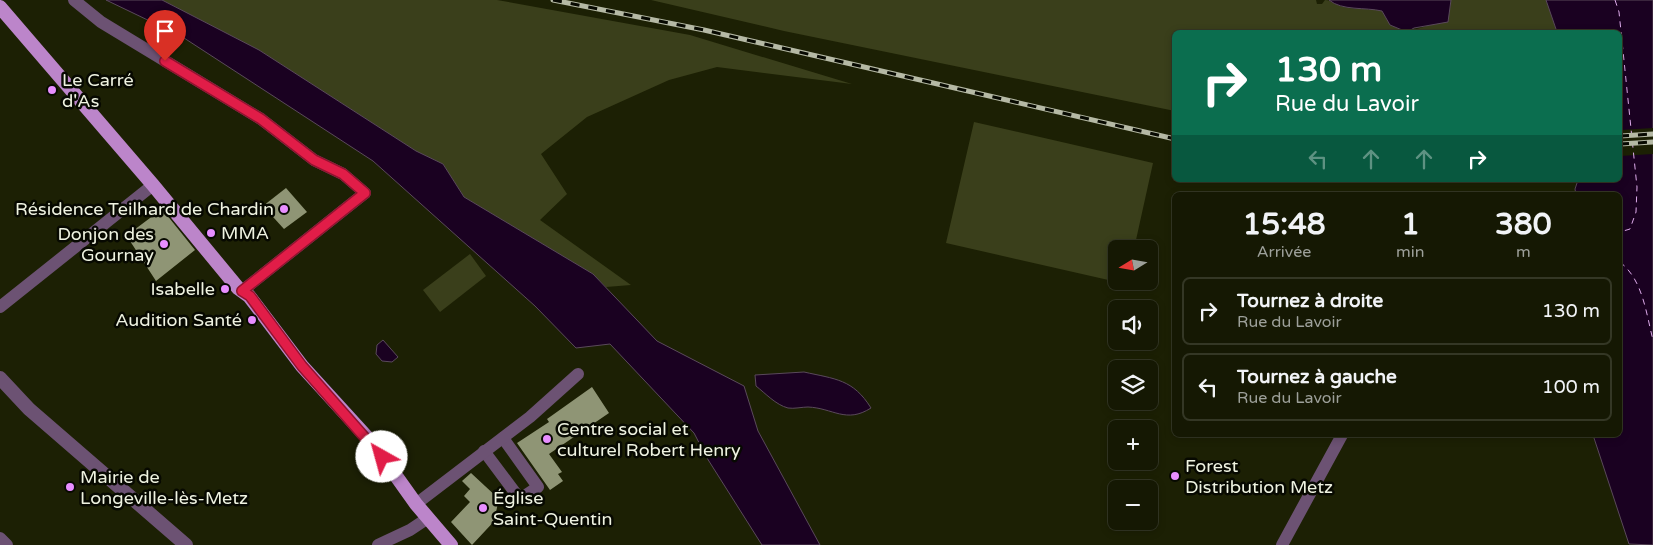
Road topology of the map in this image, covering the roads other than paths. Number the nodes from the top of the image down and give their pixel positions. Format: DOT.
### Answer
graph roads {
  1 [pos="74,0"];
  2 [pos="0,6"];
  3 [pos="153,185"];
  4 [pos="242,291"];
  5 [pos="0,307"];
  6 [pos="578,374"];
  7 [pos="0,378"];
  8 [pos="1341,437"];
  9 [pos="503,438"];
  10 [pos="484,452"];
  11 [pos="416,504"];
  12 [pos="428,518"];
  13 [pos="0,538"];
  14 [pos="7,545"];
  15 [pos="186,545"];
  16 [pos="378,545"];
  17 [pos="451,545"];
  18 [pos="1282,545"];
  1 -- 4 [label="street"];
  2 -- 3 [label="main road"];
  3 -- 4 [label="main road"];
  3 -- 5 [label="street"];
  4 -- 11 [label="main road"];
  6 -- 9 [label="street"];
  7 -- 15 [label="street"];
  8 -- 18 [label="street"];
  9 -- 10 [label="street"];
  9 -- 10 [label="street"];
  10 -- 11 [label="street"];
  11 -- 12 [label="main road"];
  12 -- 16 [label="street"];
  12 -- 17 [label="main road"];
  13 -- 14 [label="street"];
}
